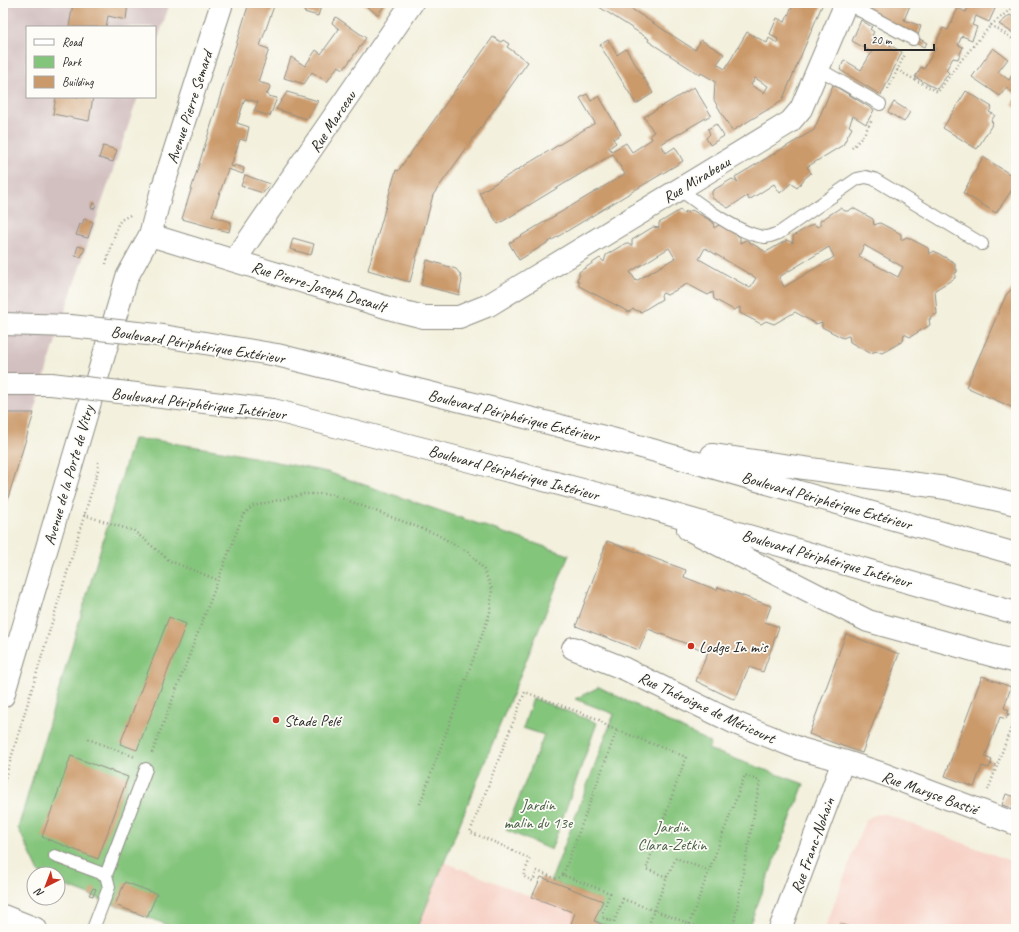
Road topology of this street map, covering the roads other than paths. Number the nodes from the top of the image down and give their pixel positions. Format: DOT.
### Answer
graph roads {
  1 [pos="222,3"];
  2 [pos="412,3"];
  3 [pos="846,3"];
  4 [pos="913,39"];
  5 [pos="819,68"];
  6 [pos="880,104"];
  7 [pos="679,189"];
  8 [pos="156,212"];
  9 [pos="150,235"];
  10 [pos="982,244"];
  11 [pos="235,260"];
  12 [pos="489,305"];
  13 [pos="3,324"];
  14 [pos="3,384"];
  15 [pos="631,444"];
  16 [pos="1016,504"];
  17 [pos="644,506"];
  18 [pos="1016,554"];
  19 [pos="1016,612"];
  20 [pos="573,648"];
  21 [pos="1016,662"];
  22 [pos="3,696"];
  23 [pos="843,761"];
  24 [pos="144,764"];
  25 [pos="1016,824"];
  26 [pos="55,856"];
  27 [pos="106,875"];
  28 [pos="3,916"];
  29 [pos="36,929"];
  30 [pos="93,929"];
  31 [pos="780,929"];
  1 -- 8 [label="main road, Avenue Pierre Semard"];
  2 -- 11 [label="main road, Rue Marceau"];
  3 -- 4 [label="lane"];
  3 -- 5 [label="main road, Rue Mirabeau"];
  5 -- 6 [label="lane"];
  5 -- 7 [label="main road, Rue Mirabeau"];
  7 -- 10 [label="lane"];
  7 -- 12 [label="main road, Rue Mirabeau"];
  8 -- 9 [label="main road, Avenue de la Porte de Vitry"];
  9 -- 11 [label="main road, Rue Pierre-Joseph Desault"];
  9 -- 22 [label="main road, Avenue de la Porte de Vitry"];
  11 -- 12 [label="main road, Rue Pierre-Joseph Desault"];
  13 -- 15 [label="main road, Boulevard Périphérique Extérieur, bridge"];
  14 -- 17 [label="main road, Boulevard Périphérique Intérieur, bridge"];
  15 -- 16 [label="main road"];
  15 -- 18 [label="main road, Boulevard Périphérique Extérieur"];
  17 -- 19 [label="main road, Boulevard Périphérique Intérieur"];
  17 -- 21 [label="main road"];
  20 -- 23 [label="main road, Rue Théroigne de Méricourt"];
  23 -- 25 [label="main road, Rue Maryse Bastié"];
  23 -- 31 [label="main road, Rue Franc-Nohain"];
  24 -- 27 [label="lane"];
  26 -- 27 [label="lane"];
  27 -- 30 [label="lane"];
  28 -- 29 [label="main road"];
}
